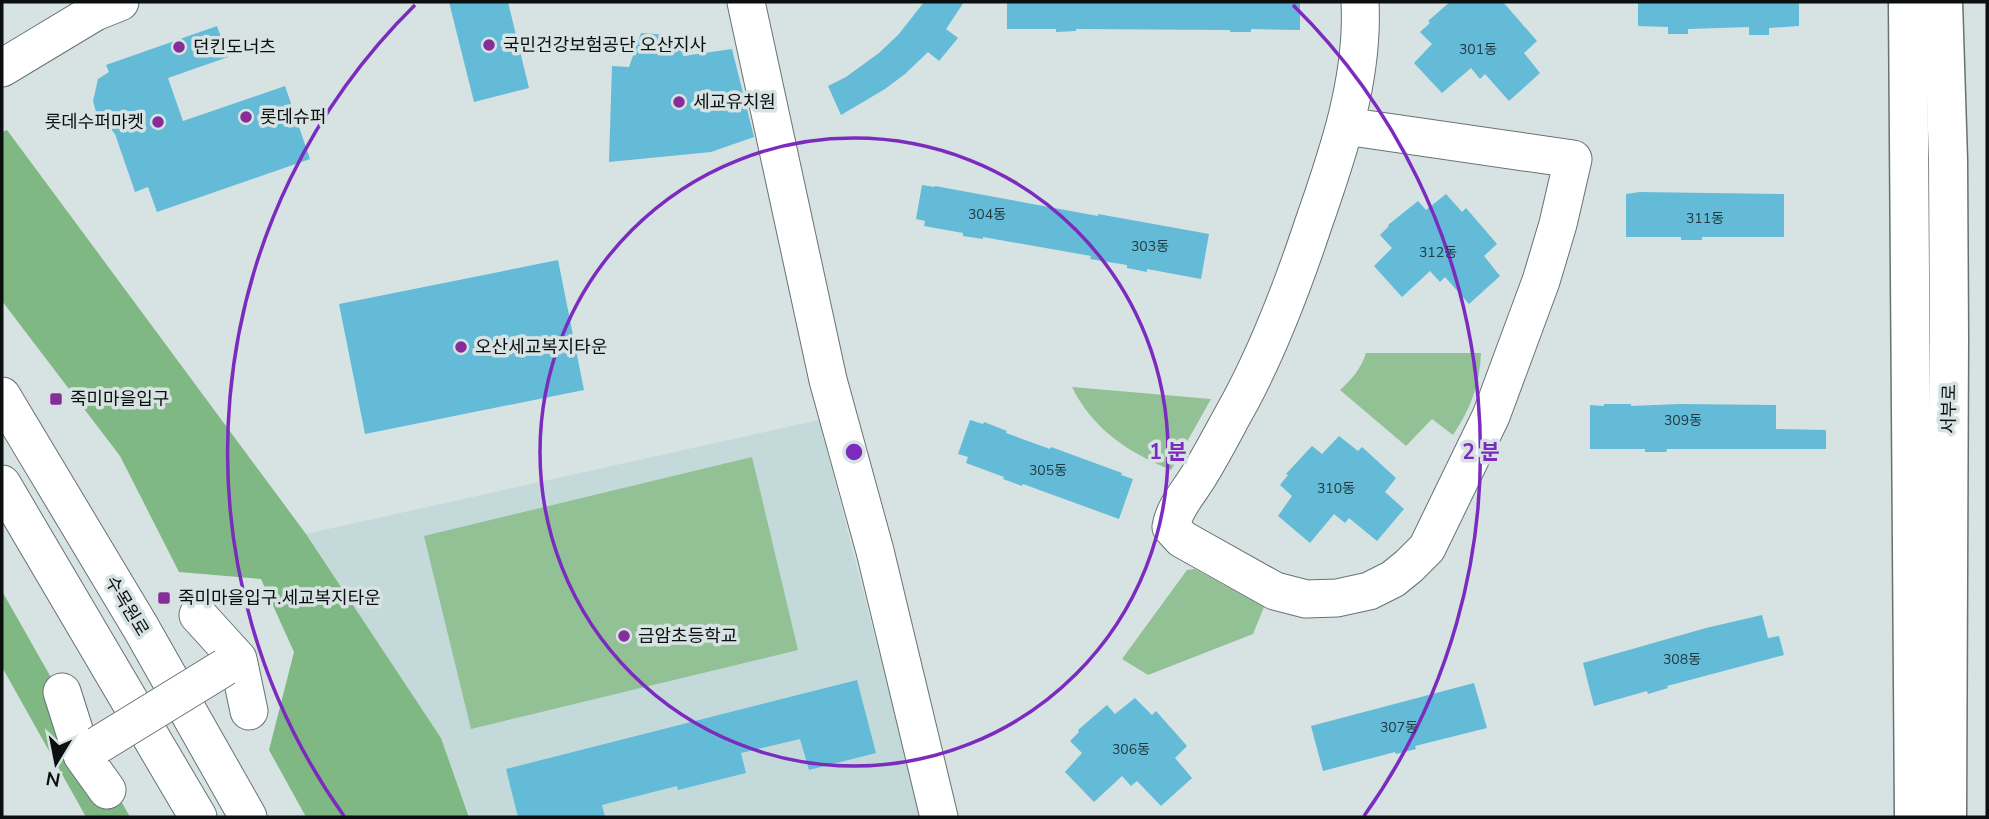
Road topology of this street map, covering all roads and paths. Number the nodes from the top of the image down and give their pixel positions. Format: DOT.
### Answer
graph roads {
  1 [pos="746,2"];
  2 [pos="1360,2"];
  3 [pos="1909,2"];
  4 [pos="1943,2"];
  5 [pos="102,5"];
  6 [pos="2,68"];
  7 [pos="1345,126"];
  8 [pos="2,396"];
  9 [pos="2,484"];
  10 [pos="198,615"];
  11 [pos="231,663"];
  12 [pos="62,692"];
  13 [pos="249,711"];
  14 [pos="90,750"];
  15 [pos="107,790"];
  16 [pos="198,817"];
  17 [pos="248,817"];
  18 [pos="939,817"];
  19 [pos="1914,817"];
  20 [pos="1947,817"];
  1 -- 18 [label="street"];
  2 -- 7 [label="street"];
  3 -- 19 [label="main road"];
  4 -- 20 [label="main road, 서부로"];
  5 -- 6 [label="street"];
  7 -- 7 [label="street"];
  8 -- 17 [label="street, 수목원로"];
  9 -- 16 [label="street"];
  10 -- 11 [label="street"];
  11 -- 13 [label="street"];
  11 -- 14 [label="street, bridge"];
  12 -- 14 [label="street"];
  14 -- 15 [label="street"];
}
